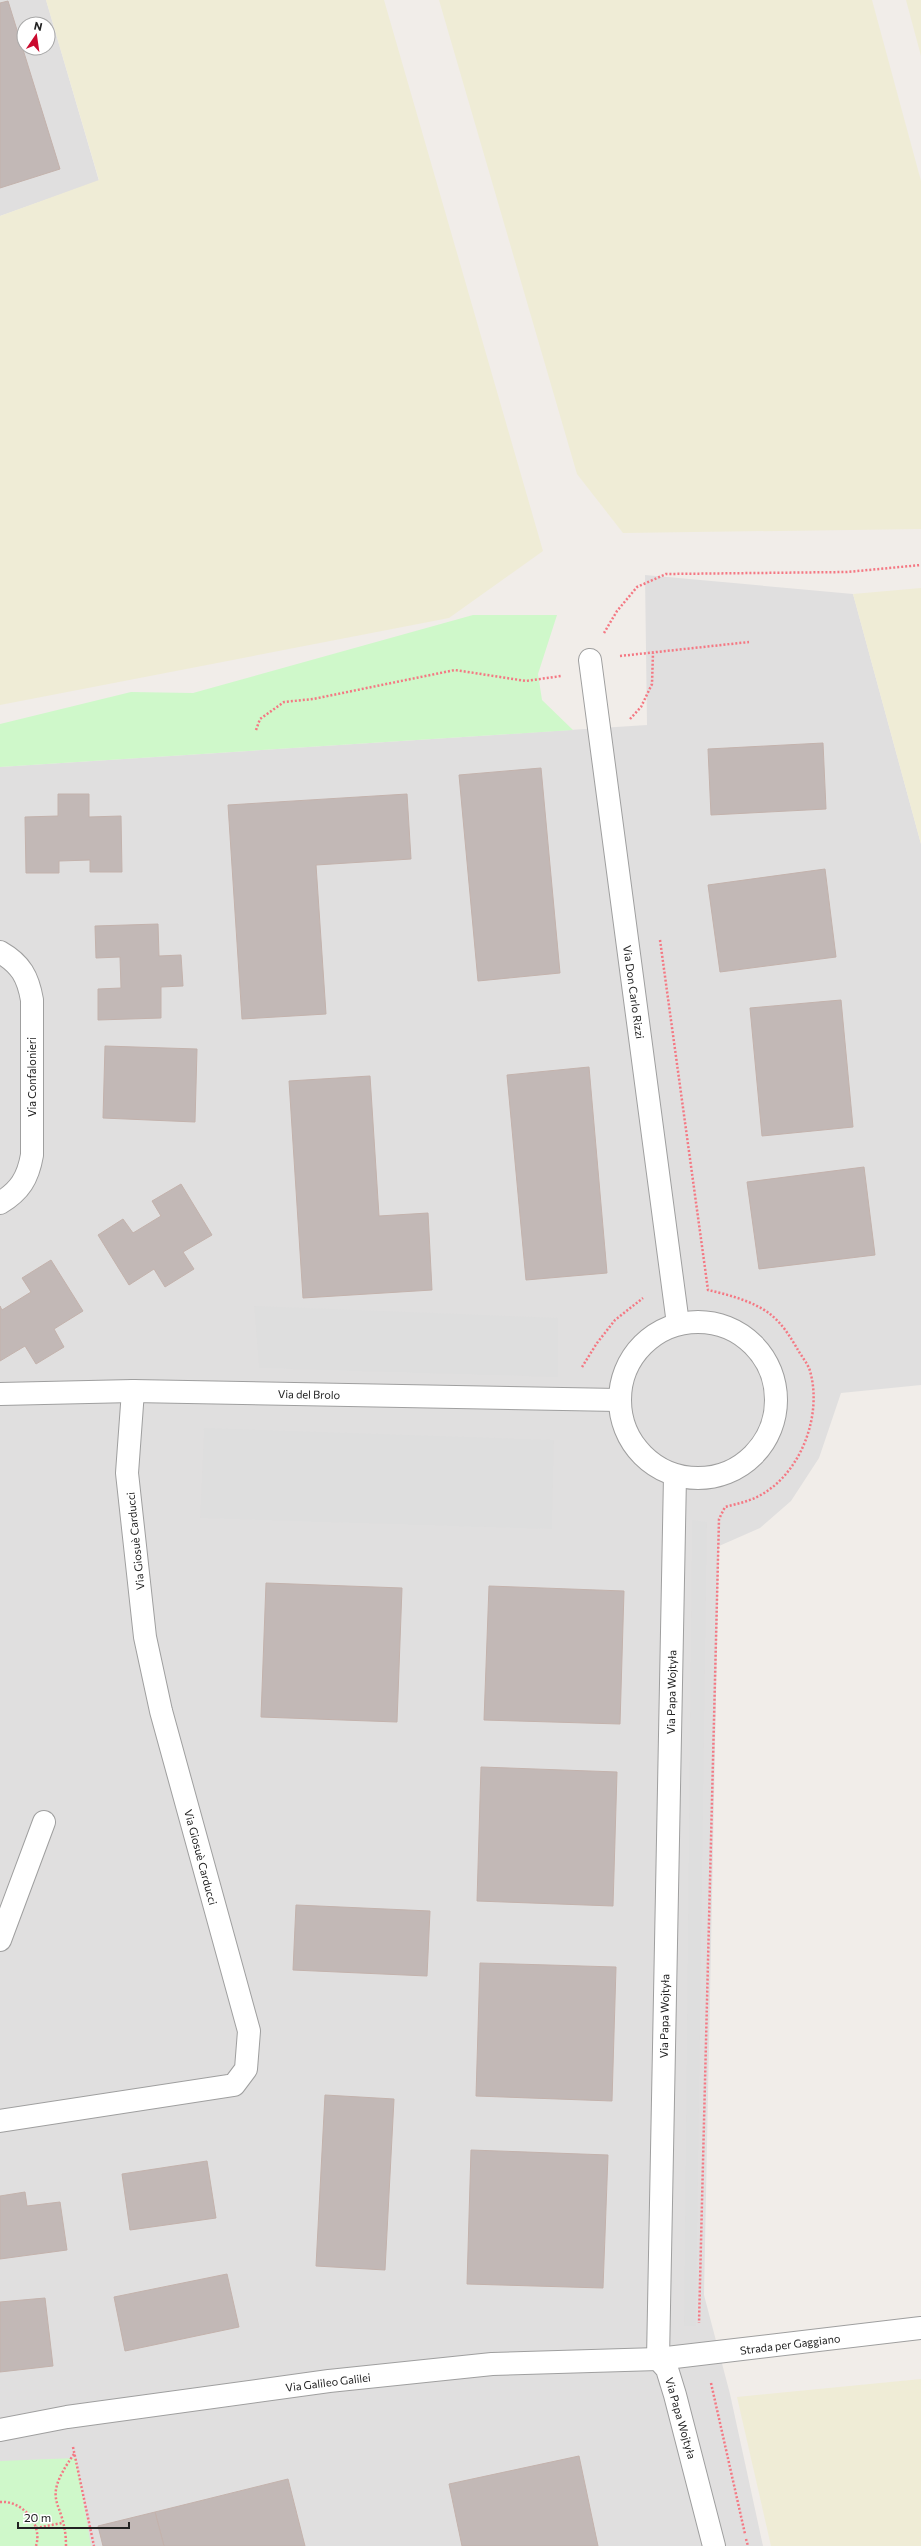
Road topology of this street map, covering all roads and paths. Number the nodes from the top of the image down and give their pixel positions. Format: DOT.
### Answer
graph roads {
  1 [pos="921,565"];
  2 [pos="749,642"];
  3 [pos="653,653"];
  4 [pos="590,666"];
  5 [pos="631,724"];
  6 [pos="256,730"];
  7 [pos="660,937"];
  8 [pos="0,952"];
  9 [pos="0,1203"];
  10 [pos="701,1236"];
  11 [pos="667,1240"];
  12 [pos="647,1292"];
  13 [pos="678,1324"];
  14 [pos="578,1371"];
  15 [pos="133,1391"];
  16 [pos="0,1394"];
  17 [pos="618,1400"];
  18 [pos="675,1476"];
  19 [pos="44,1822"];
  20 [pos="0,1940"];
  21 [pos="0,2121"];
  22 [pos="921,2328"];
  23 [pos="704,2354"];
  24 [pos="658,2359"];
  25 [pos="67,2418"];
  26 [pos="0,2430"];
  27 [pos="75,2453"];
  28 [pos="0,2502"];
  29 [pos="62,2523"];
  30 [pos="36,2528"];
  31 [pos="36,2546"];
  32 [pos="66,2546"];
  33 [pos="94,2546"];
  34 [pos="714,2546"];
  35 [pos="748,2546"];
  1 -- 4 [label="path"];
  2 -- 3 [label="path"];
  3 -- 4 [label="path"];
  3 -- 5 [label="path"];
  4 -- 6 [label="path"];
  4 -- 11 [label="street, Via Don Carlo Rizzi"];
  7 -- 10 [label="path"];
  8 -- 9 [label="street, Via Confalonieri"];
  10 -- 11 [label="path"];
  10 -- 23 [label="path"];
  11 -- 13 [label="street, Via Don Carlo Rizzi"];
  12 -- 14 [label="path"];
  13 -- 17 [label="street"];
  13 -- 18 [label="street"];
  15 -- 16 [label="street, Via del Brolo"];
  15 -- 17 [label="street, Via del Brolo"];
  15 -- 21 [label="street, Via Giosuè Carducci"];
  17 -- 18 [label="street"];
  18 -- 24 [label="street, Via Papa Wojtyła"];
  19 -- 20 [label="street"];
  22 -- 23 [label="street, Strada per Gaggiano"];
  23 -- 24 [label="street, Strada per Gaggiano"];
  23 -- 35 [label="path"];
  24 -- 25 [label="street, Via Galileo Galilei"];
  24 -- 34 [label="street, Via Papa Wojtyła"];
  25 -- 26 [label="street, Via Galileo Galilei"];
  25 -- 27 [label="path"];
  27 -- 29 [label="path"];
  27 -- 33 [label="path"];
  28 -- 30 [label="path"];
  29 -- 30 [label="path"];
  29 -- 32 [label="path"];
  30 -- 31 [label="path"];
}
